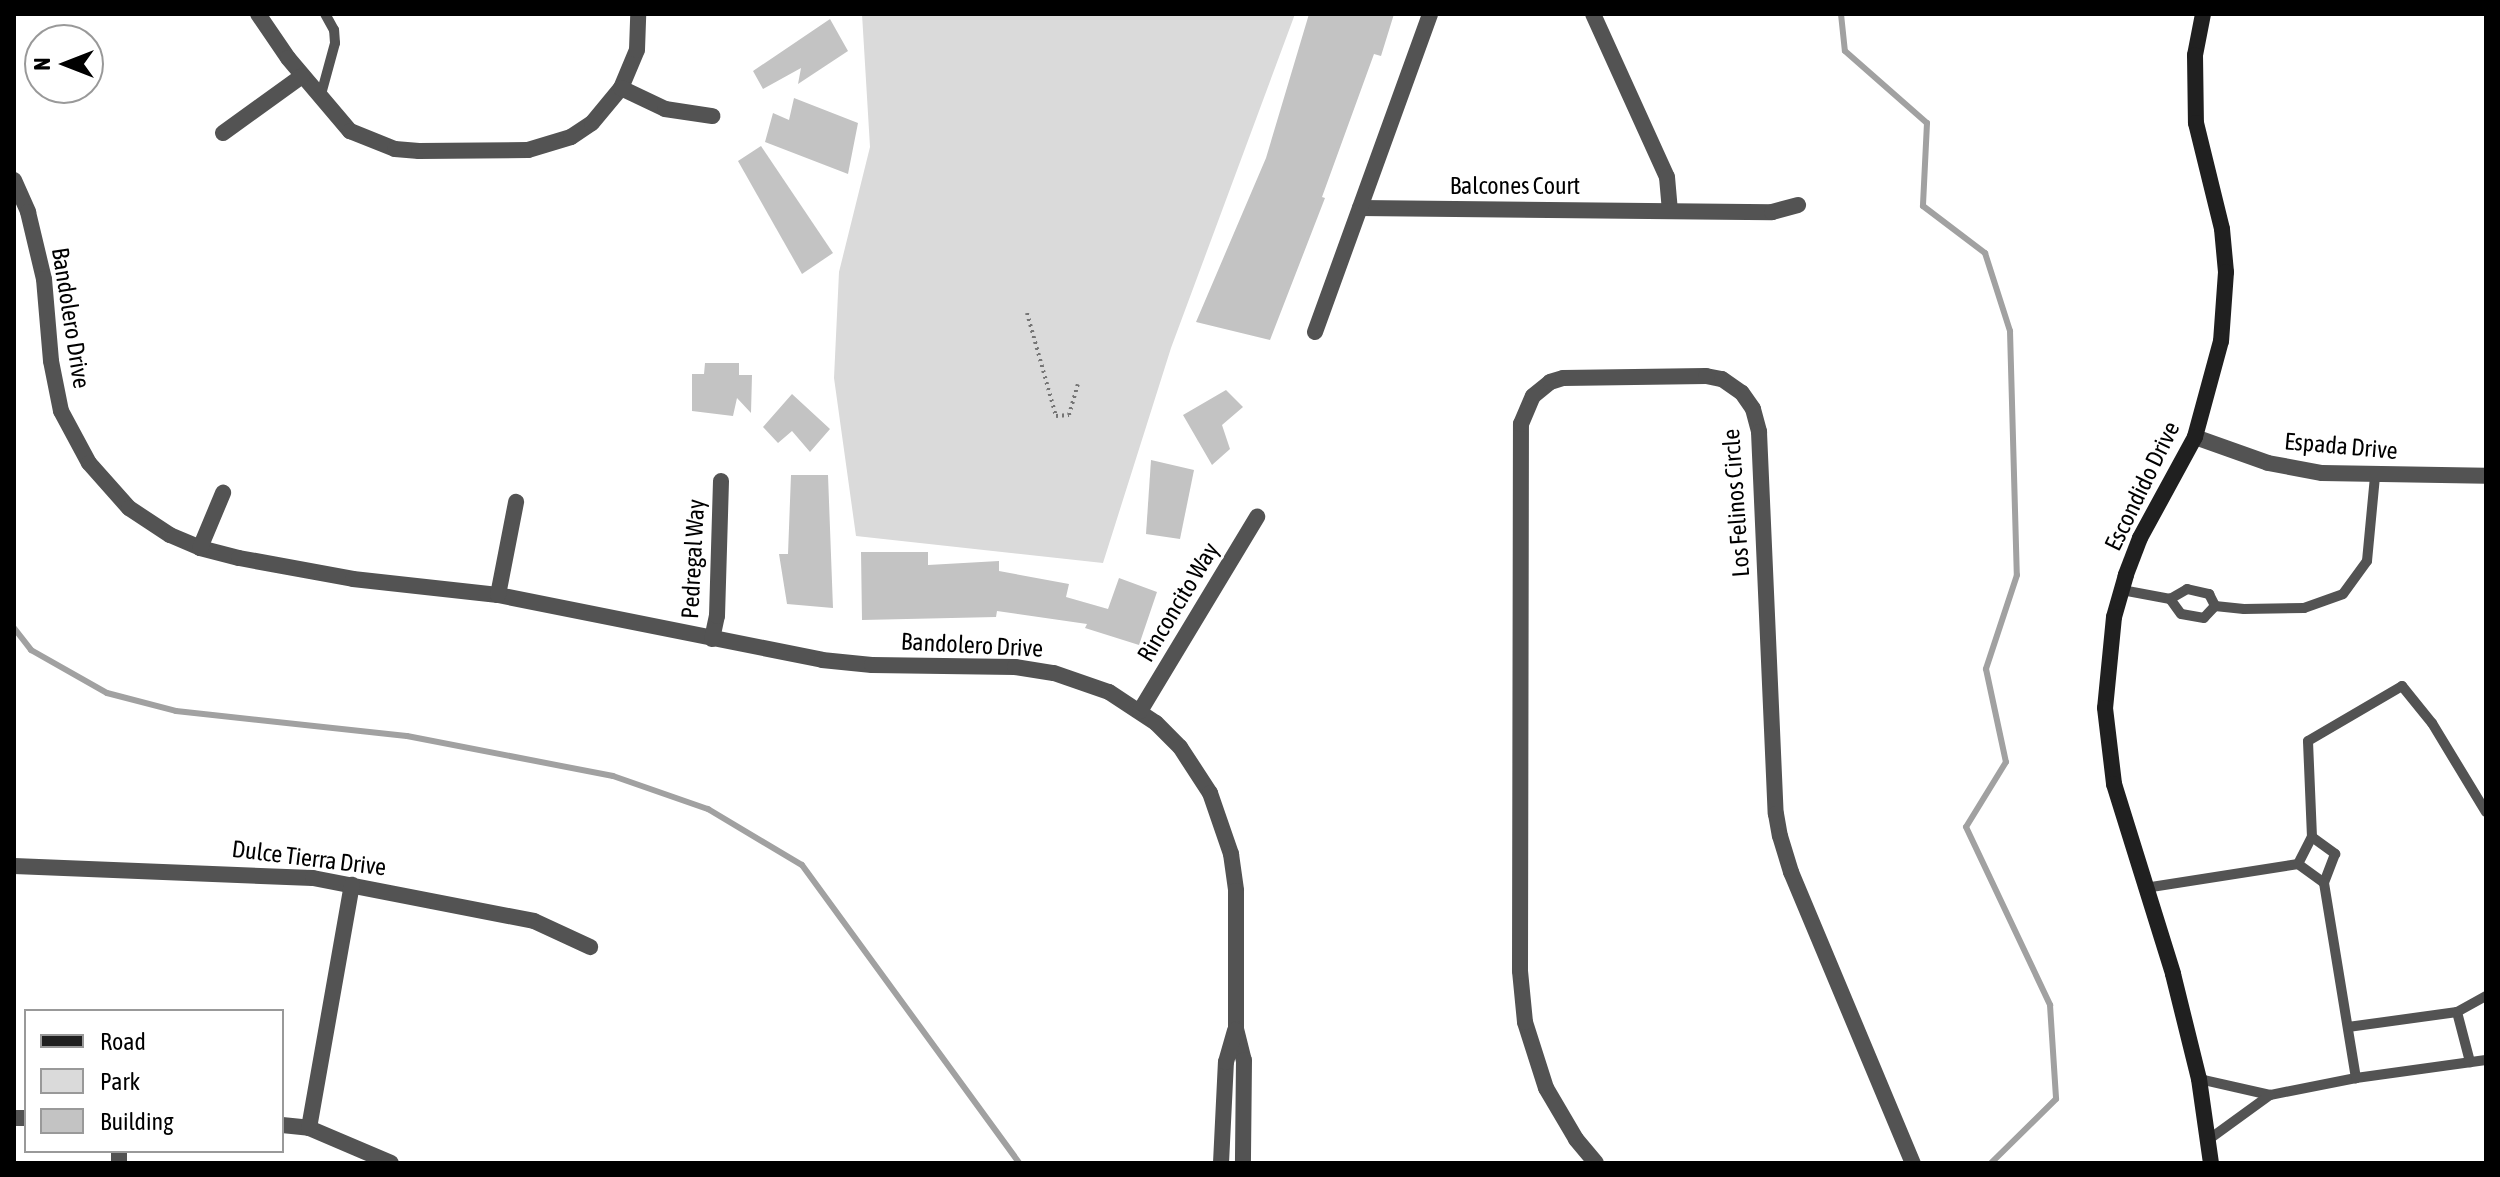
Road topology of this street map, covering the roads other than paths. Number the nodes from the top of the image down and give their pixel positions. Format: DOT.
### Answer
graph roads {
  1 [pos="258,14"];
  2 [pos="325,14"];
  3 [pos="638,14"];
  4 [pos="1430,14"];
  5 [pos="1593,14"];
  6 [pos="2203,14"];
  7 [pos="302,76"];
  8 [pos="621,88"];
  9 [pos="320,98"];
  10 [pos="712,116"];
  11 [pos="223,133"];
  12 [pos="14,180"];
  13 [pos="1798,205"];
  14 [pos="1360,208"];
  15 [pos="1670,210"];
  16 [pos="1315,332"];
  17 [pos="2195,437"];
  18 [pos="2375,476"];
  19 [pos="2486,476"];
  20 [pos="721,481"];
  21 [pos="223,493"];
  22 [pos="516,502"];
  23 [pos="1257,517"];
  24 [pos="200,548"];
  25 [pos="2122,590"];
  26 [pos="498,595"];
  27 [pos="2170,599"];
  28 [pos="2215,606"];
  29 [pos="712,639"];
  30 [pos="1140,711"];
  31 [pos="2486,812"];
  32 [pos="2312,837"];
  33 [pos="2298,864"];
  34 [pos="14,866"];
  35 [pos="2324,883"];
  36 [pos="352,885"];
  37 [pos="2145,888"];
  38 [pos="590,947"];
  39 [pos="2486,996"];
  40 [pos="2457,1012"];
  41 [pos="2348,1027"];
  42 [pos="1236,1029"];
  43 [pos="2486,1060"];
  44 [pos="2470,1062"];
  45 [pos="2356,1078"];
  46 [pos="2199,1079"];
  47 [pos="2270,1095"];
  48 [pos="284,1125"];
  49 [pos="309,1128"];
  50 [pos="2208,1140"];
  51 [pos="391,1163"];
  52 [pos="1221,1163"];
  53 [pos="1243,1163"];
  54 [pos="1596,1163"];
  55 [pos="1913,1163"];
  56 [pos="2211,1163"];
  1 -- 7 [label="street"];
  2 -- 9 [label="lane"];
  3 -- 8 [label="street"];
  4 -- 14 [label="street"];
  5 -- 15 [label="street"];
  6 -- 17 [label="street, Escondido Drive"];
  7 -- 9 [label="street"];
  7 -- 11 [label="street"];
  8 -- 9 [label="street"];
  8 -- 10 [label="street"];
  12 -- 24 [label="street, Bandolero Drive"];
  13 -- 15 [label="street, Balcones Court"];
  14 -- 15 [label="street, Balcones Court"];
  14 -- 16 [label="street"];
  17 -- 18 [label="street, Espada Drive"];
  17 -- 25 [label="street, Escondido Drive"];
  18 -- 19 [label="street, Espada Drive"];
  18 -- 28 [label="lane"];
  20 -- 29 [label="street, Pedregal Way"];
  21 -- 24 [label="street"];
  22 -- 26 [label="street"];
  23 -- 30 [label="street, Rinconcito Way"];
  24 -- 26 [label="street, Bandolero Drive"];
  25 -- 27 [label="lane"];
  25 -- 37 [label="street, Escondido Drive"];
  26 -- 29 [label="street, Bandolero Drive"];
  27 -- 28 [label="lane"];
  27 -- 28 [label="lane"];
  29 -- 30 [label="street, Bandolero Drive"];
  30 -- 42 [label="street, Bandolero Drive"];
  31 -- 32 [label="lane"];
  32 -- 33 [label="lane"];
  32 -- 35 [label="lane"];
  33 -- 35 [label="lane"];
  33 -- 37 [label="lane"];
  34 -- 36 [label="street, Dulce Tierra Drive"];
  35 -- 41 [label="lane"];
  36 -- 38 [label="street, Dulce Tierra Drive"];
  36 -- 49 [label="street"];
  37 -- 46 [label="street, Escondido Drive"];
  39 -- 40 [label="lane"];
  40 -- 41 [label="lane"];
  40 -- 44 [label="lane"];
  41 -- 45 [label="lane"];
  42 -- 52 [label="street, Bandolero Drive"];
  42 -- 53 [label="street, Bandolero Drive"];
  43 -- 44 [label="lane"];
  44 -- 45 [label="lane"];
  45 -- 47 [label="lane"];
  46 -- 47 [label="lane"];
  46 -- 50 [label="street, Escondido Drive"];
  47 -- 50 [label="lane"];
  48 -- 49 [label="street"];
  49 -- 51 [label="street"];
  50 -- 56 [label="street, Escondido Drive"];
  54 -- 55 [label="street, Los Felinos Circle"];
}
